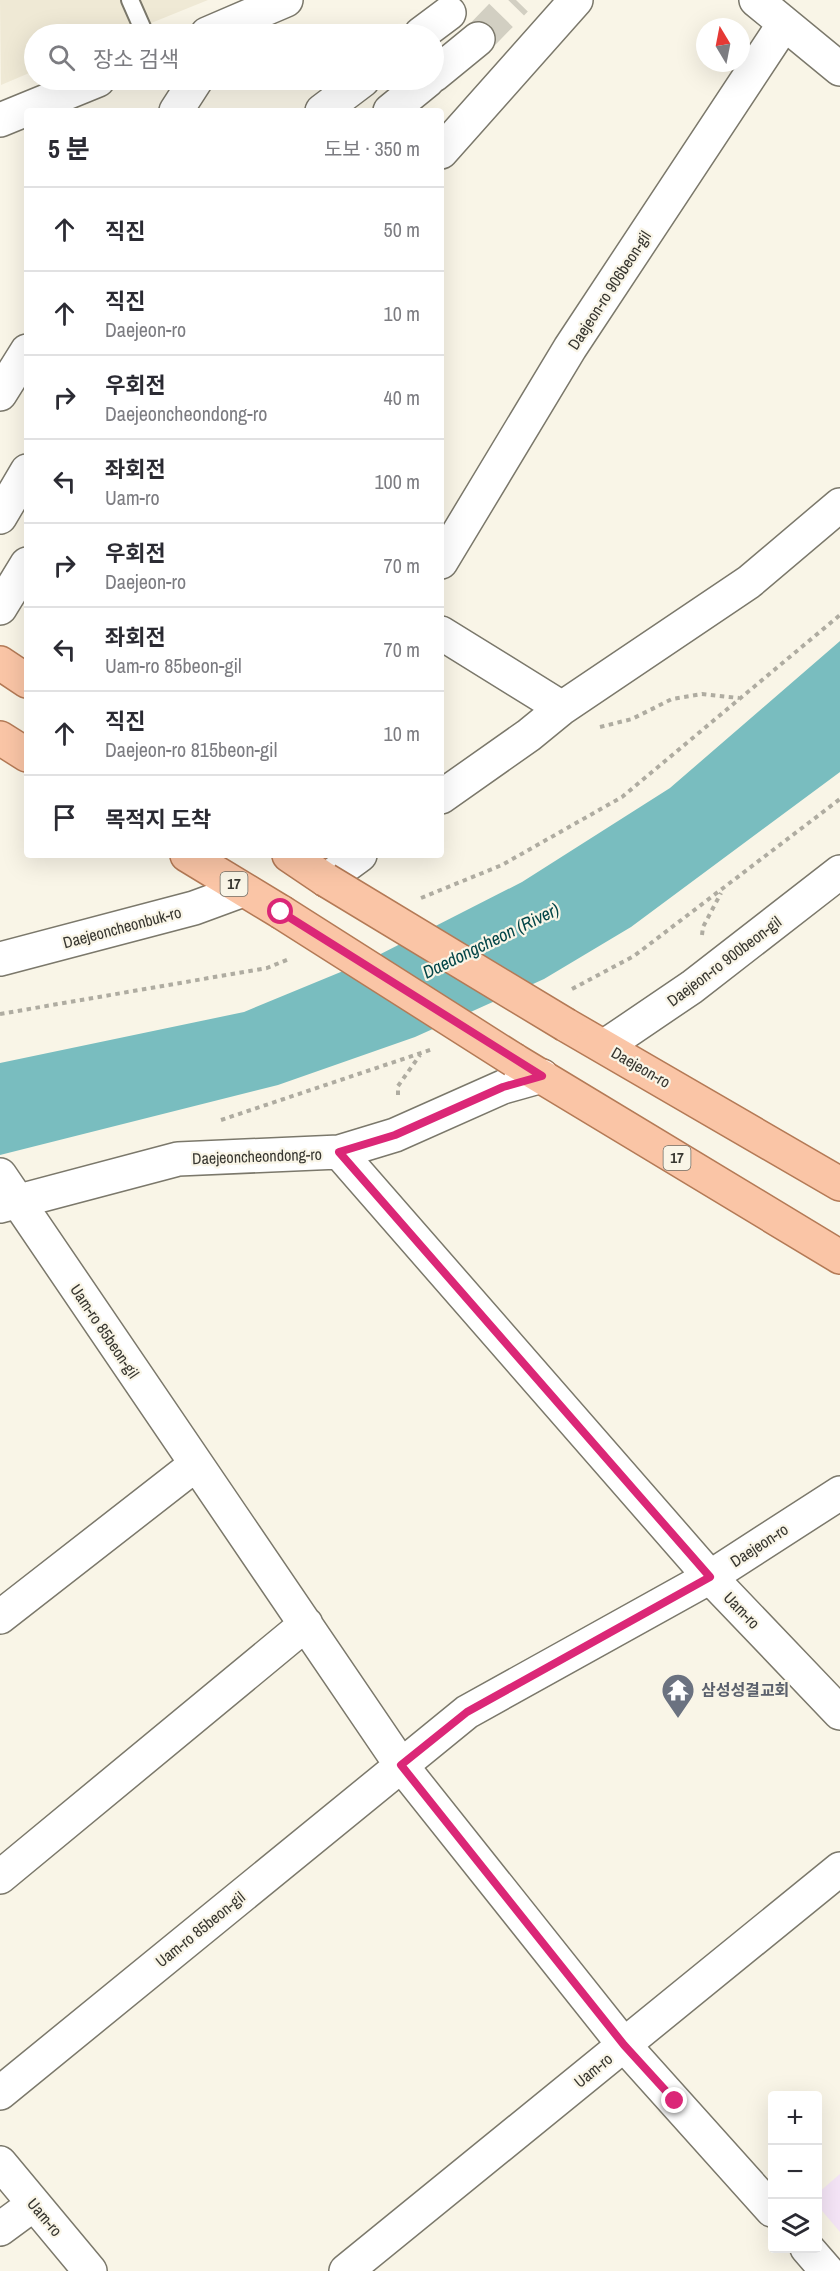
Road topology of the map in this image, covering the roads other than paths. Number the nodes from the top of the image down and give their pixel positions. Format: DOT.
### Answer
graph roads {
  1 [pos="130,0"];
  2 [pos="286,0"];
  3 [pos="576,0"];
  4 [pos="756,0"];
  5 [pos="448,13"];
  6 [pos="141,24"];
  7 [pos="235,24"];
  8 [pos="434,24"];
  9 [pos="784,24"];
  10 [pos="478,39"];
  11 [pos="444,67"];
  12 [pos="840,69"];
  13 [pos="74,90"];
  14 [pos="190,90"];
  15 [pos="350,90"];
  16 [pos="416,90"];
  17 [pos="29,108"];
  18 [pos="178,108"];
  19 [pos="326,108"];
  20 [pos="394,108"];
  21 [pos="24,110"];
  22 [pos="0,120"];
  23 [pos="444,149"];
  24 [pos="24,356"];
  25 [pos="0,394"];
  26 [pos="24,476"];
  27 [pos="840,505"];
  28 [pos="0,517"];
  29 [pos="444,557"];
  30 [pos="24,569"];
  31 [pos="0,608"];
  32 [pos="444,635"];
  33 [pos="0,663"];
  34 [pos="24,679"];
  35 [pos="562,708"];
  36 [pos="0,738"];
  37 [pos="24,753"];
  38 [pos="444,795"];
  39 [pos="192,858"];
  40 [pos="293,858"];
  41 [pos="356,858"];
  42 [pos="840,872"];
  43 [pos="326,880"];
  44 [pos="243,890"];
  45 [pos="0,959"];
  46 [pos="604,1046"];
  47 [pos="542,1076"];
  48 [pos="339,1152"];
  49 [pos="840,1184"];
  50 [pos="8,1195"];
  51 [pos="840,1257"];
  52 [pos="195,1465"];
  53 [pos="840,1493"];
  54 [pos="710,1577"];
  55 [pos="0,1617"];
  56 [pos="306,1624"];
  57 [pos="840,1713"];
  58 [pos="401,1765"];
  59 [pos="840,1869"];
  60 [pos="0,1877"];
  61 [pos="624,2045"];
  62 [pos="0,2093"];
  63 [pos="0,2163"];
  64 [pos="34,2204"];
  65 [pos="768,2206"];
  66 [pos="0,2229"];
  67 [pos="90,2271"];
  68 [pos="346,2271"];
  1 -- 6 [label="lane"];
  2 -- 7 [label="street"];
  3 -- 23 [label="street"];
  4 -- 9 [label="street"];
  5 -- 8 [label="street"];
  9 -- 12 [label="street"];
  9 -- 29 [label="street, Daejeon-ro 906beon-gil"];
  10 -- 11 [label="street"];
  13 -- 17 [label="street"];
  14 -- 18 [label="street"];
  15 -- 19 [label="street"];
  16 -- 20 [label="street"];
  21 -- 22 [label="street"];
  24 -- 25 [label="street"];
  26 -- 28 [label="street"];
  27 -- 35 [label="street"];
  30 -- 31 [label="street"];
  32 -- 35 [label="street"];
  33 -- 34 [label="main road"];
  35 -- 38 [label="street"];
  36 -- 37 [label="main road"];
  39 -- 44 [label="main road, 17"];
  40 -- 43 [label="main road"];
  41 -- 43 [label="street"];
  42 -- 46 [label="street, Daejeon-ro 900beon-gil"];
  43 -- 46 [label="main road, Daejeon-ro, bridge"];
  44 -- 45 [label="street, Daejeoncheonbuk-ro"];
  44 -- 47 [label="main road, 17, bridge"];
  46 -- 49 [label="main road, Daejeon-ro"];
  47 -- 48 [label="street, Daejeoncheondong-ro"];
  47 -- 51 [label="main road, 17"];
  48 -- 50 [label="street, Daejeoncheondong-ro"];
  48 -- 54 [label="street, Uam-ro"];
  50 -- 52 [label="street, Uam-ro 85beon-gil"];
  52 -- 55 [label="street"];
  52 -- 56 [label="street, Uam-ro 85beon-gil"];
  53 -- 54 [label="street, Daejeon-ro"];
  54 -- 57 [label="street, Uam-ro"];
  54 -- 58 [label="street, Daejeon-ro"];
  56 -- 58 [label="street, Uam-ro 85beon-gil"];
  56 -- 60 [label="street"];
  58 -- 61 [label="street, Uam-ro 85beon-gil"];
  58 -- 62 [label="street, Uam-ro 85beon-gil"];
  59 -- 61 [label="street, Uam-ro"];
  61 -- 65 [label="street, Uam-ro 85beon-gil"];
  61 -- 68 [label="street, Uam-ro"];
  63 -- 64 [label="street, Uam-ro"];
  64 -- 66 [label="street"];
  64 -- 67 [label="street, Uam-ro"];
}
